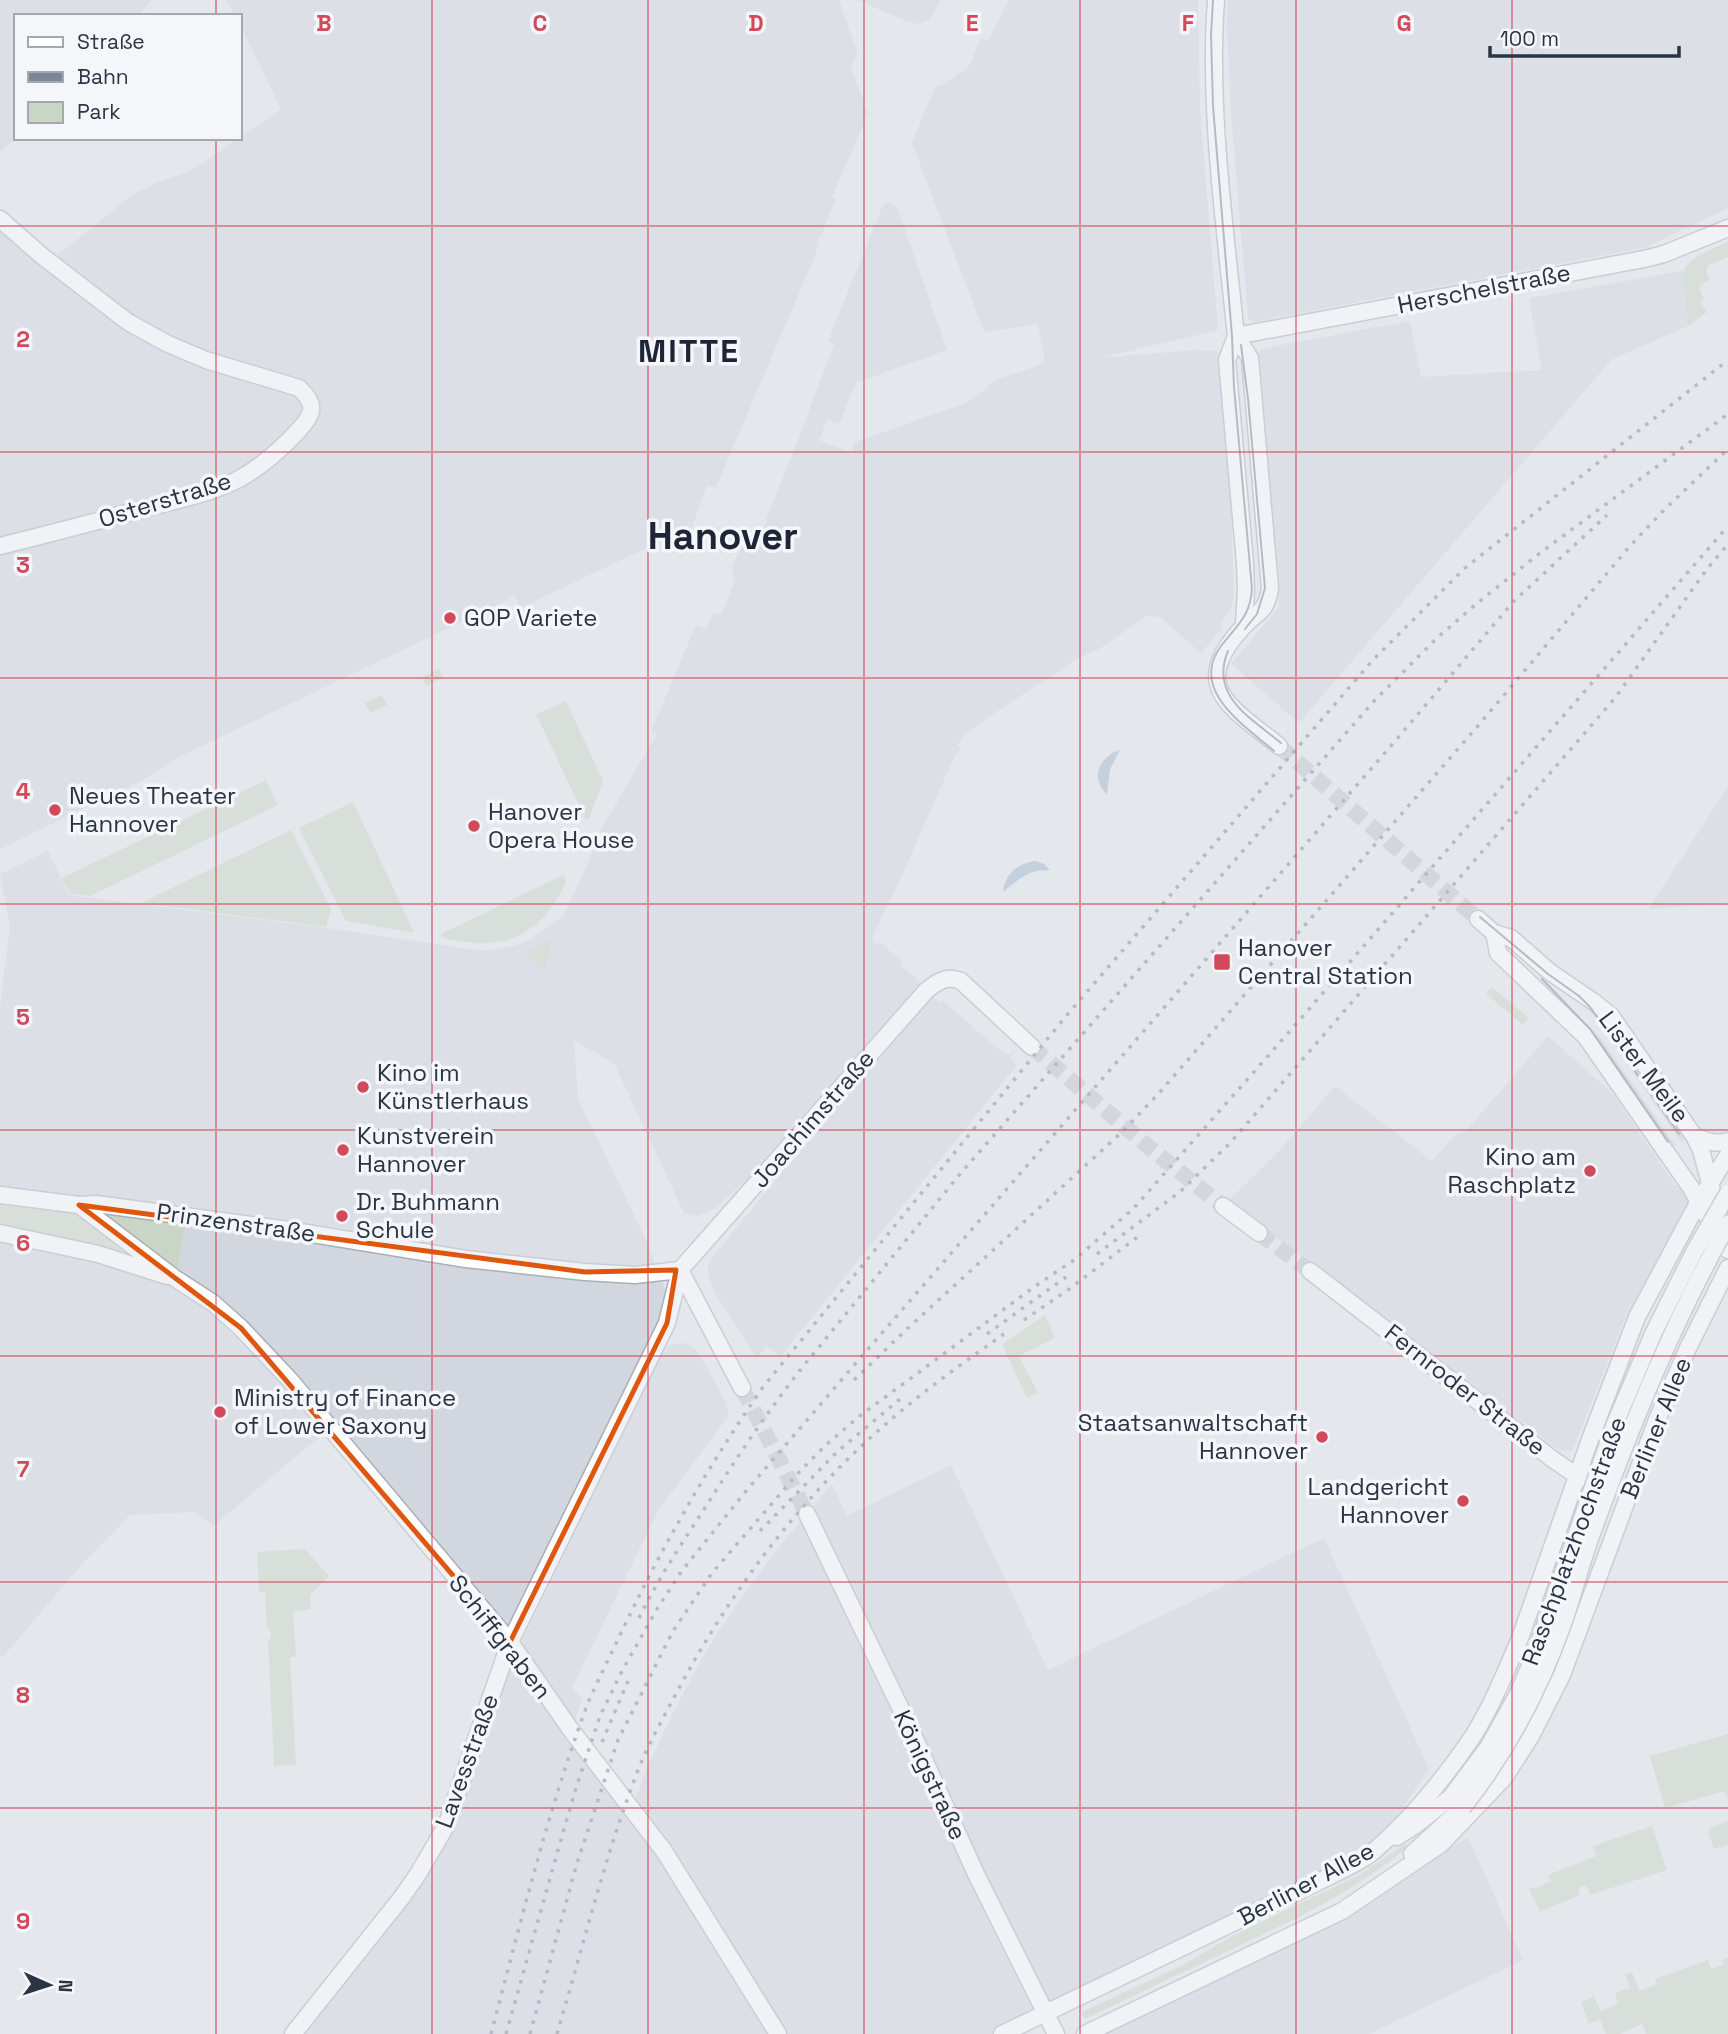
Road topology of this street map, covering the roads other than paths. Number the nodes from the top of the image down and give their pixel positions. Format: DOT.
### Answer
graph roads {
  1 [pos="1216,0"];
  2 [pos="0,219"];
  3 [pos="1728,228"];
  4 [pos="1236,336"];
  5 [pos="0,546"];
  6 [pos="1244,625"];
  7 [pos="1279,746"];
  8 [pos="1478,919"];
  9 [pos="1494,933"];
  10 [pos="1032,1047"];
  11 [pos="1694,1136"];
  12 [pos="1728,1141"];
  13 [pos="1728,1155"];
  14 [pos="1711,1182"];
  15 [pos="1728,1193"];
  16 [pos="0,1195"];
  17 [pos="1699,1201"];
  18 [pos="79,1205"];
  19 [pos="1223,1206"];
  20 [pos="1728,1224"];
  21 [pos="0,1233"];
  22 [pos="1259,1233"];
  23 [pos="1728,1250"];
  24 [pos="1728,1256"];
  25 [pos="1728,1268"];
  26 [pos="680,1269"];
  27 [pos="1310,1271"];
  28 [pos="176,1279"];
  29 [pos="742,1388"];
  30 [pos="1577,1476"];
  31 [pos="1629,1493"];
  32 [pos="807,1514"];
  33 [pos="1594,1592"];
  34 [pos="510,1642"];
  35 [pos="1457,1802"];
  36 [pos="1373,1852"];
  37 [pos="1382,1882"];
  38 [pos="1045,2014"];
  39 [pos="293,2034"];
  40 [pos="778,2034"];
  41 [pos="1002,2034"];
  42 [pos="1056,2034"];
  43 [pos="1084,2034"];
  1 -- 4 [label="street"];
  2 -- 5 [label="street, Osterstraße"];
  3 -- 4 [label="street, Herschelstraße"];
  4 -- 6 [label="street"];
  4 -- 6 [label="street"];
  6 -- 7 [label="street"];
  8 -- 9 [label="street, Lister Meile"];
  9 -- 11 [label="street, Lister Meile"];
  9 -- 17 [label="street, Lister Meile"];
  10 -- 26 [label="street, Joachimstraße"];
  11 -- 12 [label="street"];
  11 -- 14 [label="street, Lister Meile"];
  13 -- 14 [label="street, Berliner Allee"];
  14 -- 17 [label="street, Berliner Allee"];
  14 -- 23 [label="street, Lister Meile"];
  15 -- 35 [label="street, Raschplatzhochstraße, bridge"];
  16 -- 18 [label="street, Prinzenstraße"];
  17 -- 24 [label="street, Lister Meile"];
  17 -- 30 [label="street, Berliner Allee"];
  18 -- 26 [label="street, Prinzenstraße"];
  18 -- 28 [label="street, Schiffgraben"];
  19 -- 22 [label="street"];
  20 -- 35 [label="street, Raschplatzhochstraße, bridge"];
  21 -- 28 [label="street, Schiffgraben"];
  25 -- 31 [label="street, Berliner Allee"];
  26 -- 29 [label="street"];
  26 -- 34 [label="street, Lavesstraße"];
  27 -- 30 [label="street, Fernroder Straße"];
  28 -- 34 [label="street, Schiffgraben"];
  30 -- 31 [label="street, Fernroder Straße"];
  30 -- 33 [label="street, Berliner Allee"];
  30 -- 36 [label="street, Berliner Allee"];
  31 -- 33 [label="street, Berliner Allee"];
  32 -- 38 [label="street, Königstraße"];
  33 -- 37 [label="street, Berliner Allee"];
  34 -- 39 [label="street, Lavesstraße"];
  34 -- 40 [label="street, Schiffgraben"];
  35 -- 36 [label="street, Raschplatzhochstraße"];
  35 -- 37 [label="street, Raschplatzhochstraße"];
  36 -- 38 [label="street, Berliner Allee"];
  37 -- 43 [label="street, Berliner Allee"];
  38 -- 41 [label="street, Berliner Allee"];
  38 -- 42 [label="street, Königstraße"];
}
